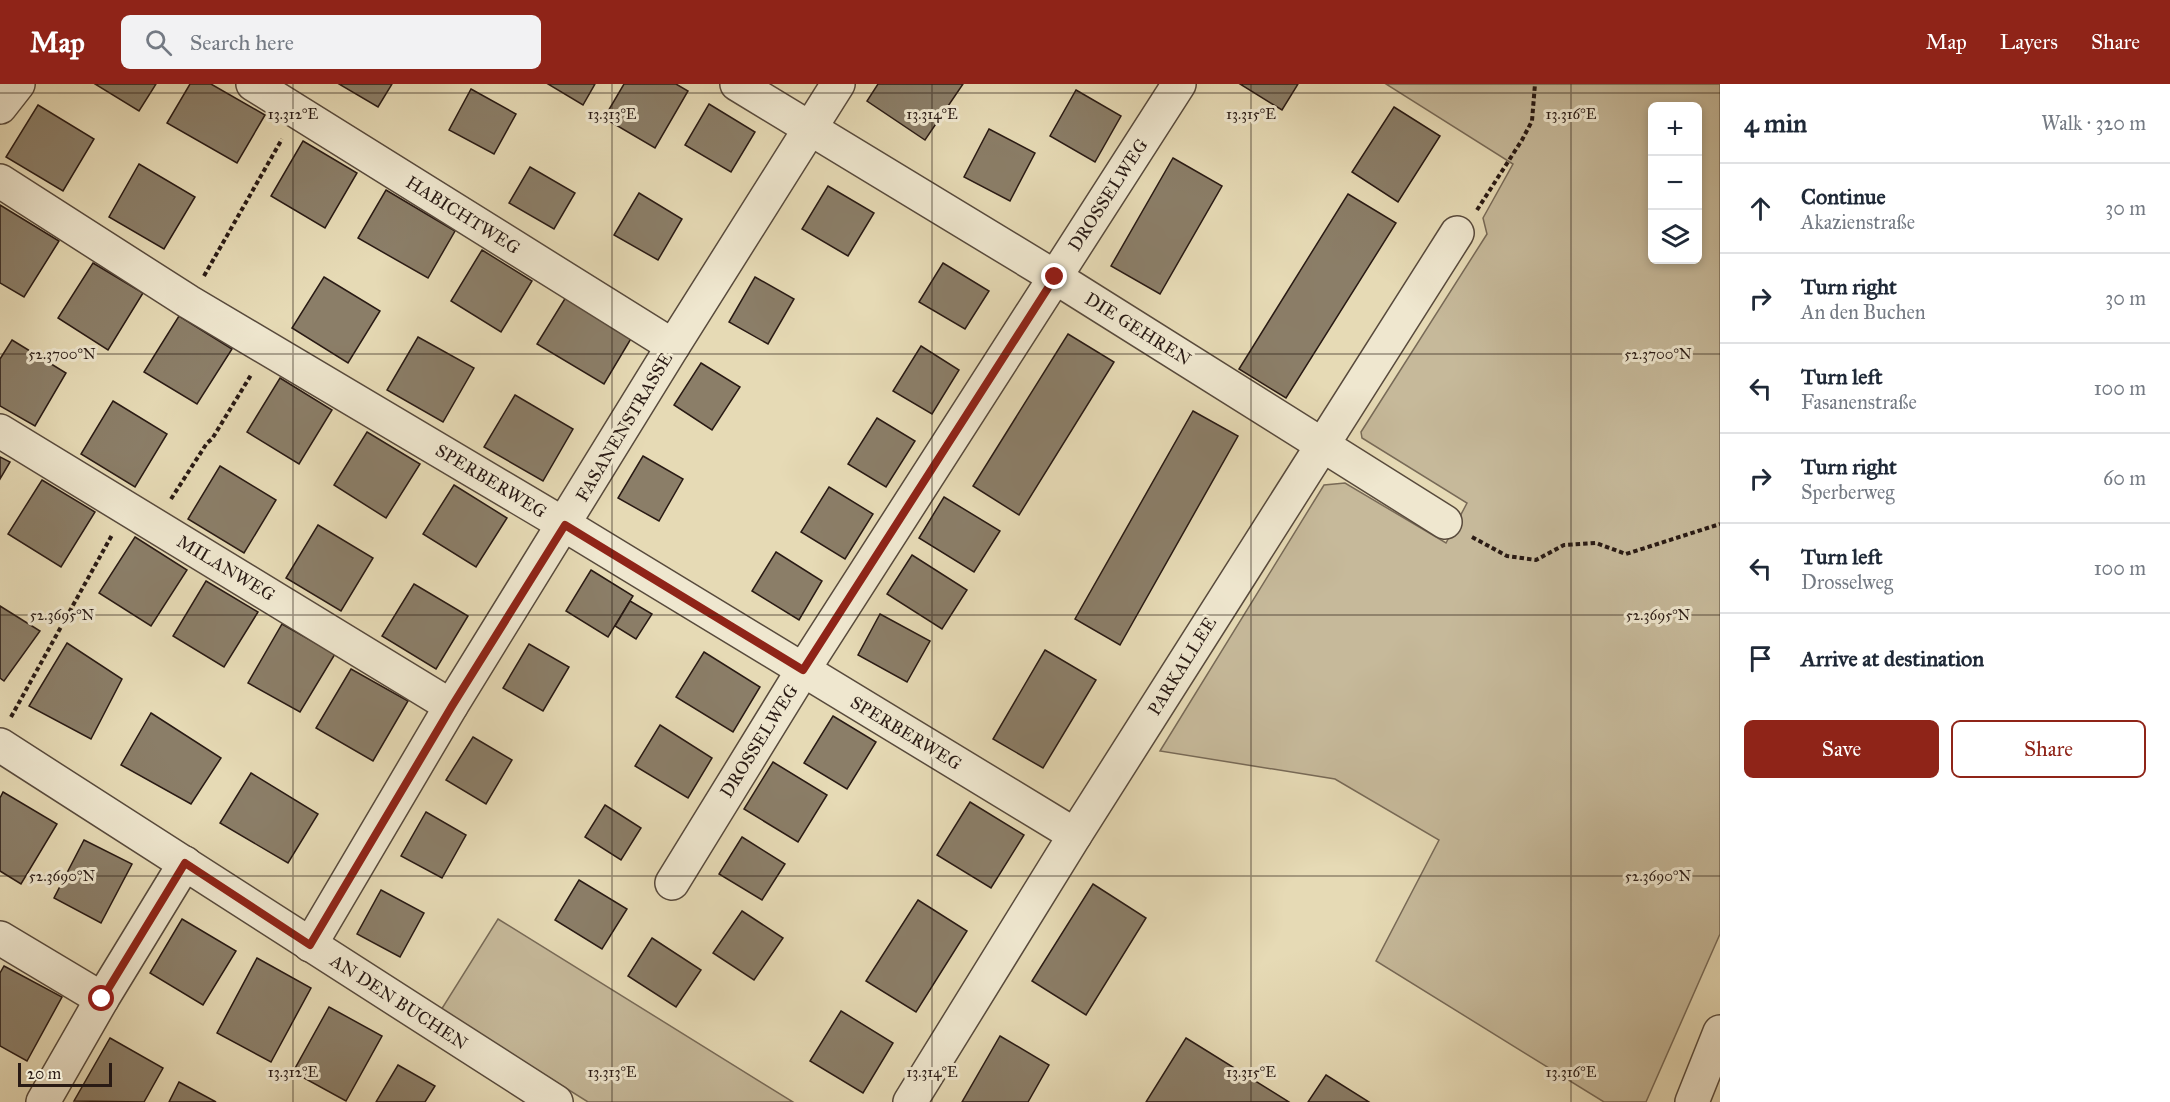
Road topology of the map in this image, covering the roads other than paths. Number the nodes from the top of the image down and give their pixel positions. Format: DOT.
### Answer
graph roads {
  1 [pos="18,84"];
  2 [pos="253,84"];
  3 [pos="737,84"];
  4 [pos="838,84"];
  5 [pos="1179,84"];
  6 [pos="0,107"];
  7 [pos="812,128"];
  8 [pos="0,181"];
  9 [pos="1457,233"];
  10 [pos="1055,277"];
  11 [pos="673,345"];
  12 [pos="0,431"];
  13 [pos="1322,445"];
  14 [pos="1445,522"];
  15 [pos="565,525"];
  16 [pos="803,670"];
  17 [pos="452,706"];
  18 [pos="3,736"];
  19 [pos="1075,835"];
  20 [pos="185,863"];
  21 [pos="672,883"];
  22 [pos="0,938"];
  23 [pos="310,945"];
  24 [pos="102,999"];
  25 [pos="1720,1032"];
  26 [pos="43,1102"];
  27 [pos="556,1102"];
  28 [pos="910,1102"];
  29 [pos="1692,1102"];
  1 -- 6 [label="street"];
  2 -- 11 [label="street, HABICHTWEG"];
  3 -- 7 [label="street, DIE GEHREN"];
  4 -- 7 [label="street, FASANENSTRASSE"];
  5 -- 10 [label="street, DROSSELWEG"];
  7 -- 10 [label="street, DIE GEHREN"];
  7 -- 11 [label="street, FASANENSTRASSE"];
  8 -- 15 [label="street, SPERBERWEG"];
  9 -- 13 [label="street, PARKALLEE"];
  10 -- 13 [label="street, DIE GEHREN"];
  10 -- 16 [label="street, DROSSELWEG"];
  11 -- 15 [label="street, FASANENSTRASSE"];
  12 -- 17 [label="street, MILANWEG"];
  13 -- 14 [label="street, DIE GEHREN"];
  13 -- 19 [label="street, PARKALLEE"];
  15 -- 16 [label="street, SPERBERWEG"];
  15 -- 17 [label="street, FASANENSTRASSE"];
  16 -- 19 [label="street, SPERBERWEG"];
  16 -- 21 [label="street, DROSSELWEG"];
  17 -- 23 [label="street, FASANENSTRASSE"];
  18 -- 20 [label="street, AN DEN BUCHEN"];
  19 -- 28 [label="street, PARKALLEE"];
  20 -- 23 [label="street, AN DEN BUCHEN"];
  20 -- 24 [label="street"];
  22 -- 24 [label="street"];
  23 -- 27 [label="street, AN DEN BUCHEN"];
  24 -- 26 [label="street"];
  25 -- 29 [label="street"];
}
